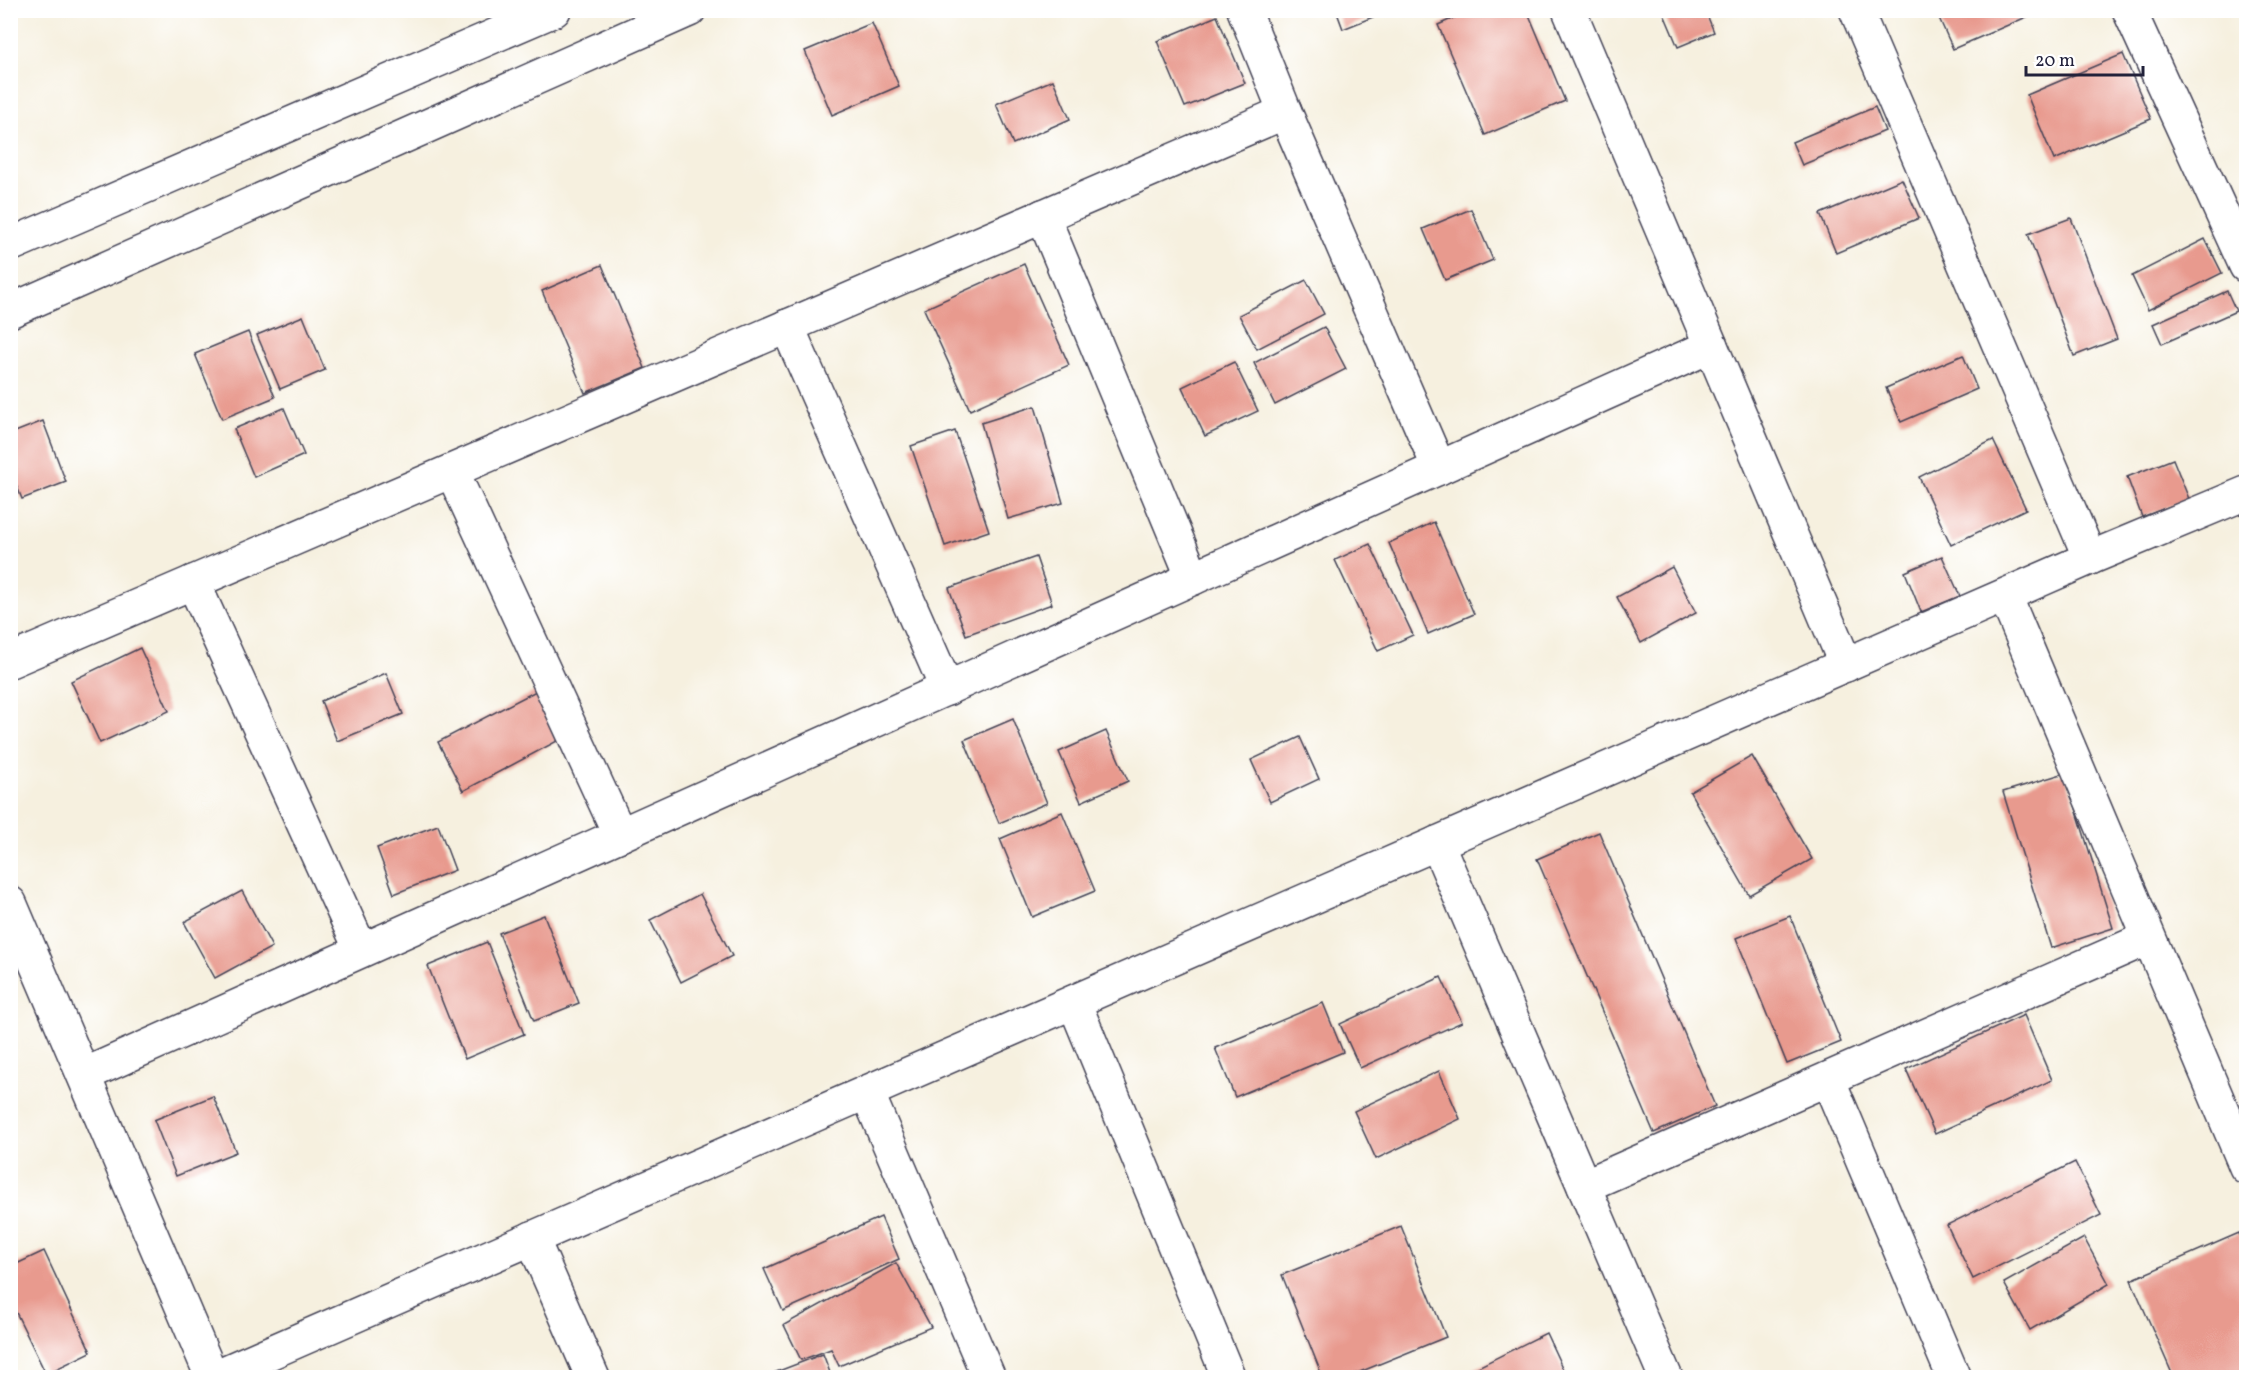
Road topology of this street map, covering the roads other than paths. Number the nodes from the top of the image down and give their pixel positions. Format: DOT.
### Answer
graph roads {
  1 [pos="554,10"];
  2 [pos="689,10"];
  3 [pos="1244,10"];
  4 [pos="1569,10"];
  5 [pos="1856,10"];
  6 [pos="2129,10"];
  7 [pos="1285,112"];
  8 [pos="1043,216"];
  9 [pos="10,245"];
  10 [pos="2247,266"];
  11 [pos="10,311"];
  12 [pos="787,326"];
  13 [pos="1711,346"];
  14 [pos="1439,468"];
  15 [pos="452,471"];
  16 [pos="2247,493"];
  17 [pos="2091,558"];
  18 [pos="1193,578"];
  19 [pos="193,582"];
  20 [pos="2005,596"];
  21 [pos="10,661"];
  22 [pos="1846,665"];
  23 [pos="947,688"];
  24 [pos="620,835"];
  25 [pos="1437,843"];
  26 [pos="10,903"];
  27 [pos="2148,938"];
  28 [pos="361,950"];
  29 [pos="1074,1002"];
  30 [pos="84,1075"];
  31 [pos="1828,1079"];
  32 [pos="867,1092"];
  33 [pos="2247,1167"];
  34 [pos="1584,1186"];
  35 [pos="532,1238"];
  36 [pos="212,1377"];
  37 [pos="593,1377"];
  38 [pos="989,1377"];
  39 [pos="1229,1377"];
  40 [pos="1666,1377"];
  41 [pos="1954,1377"];
  1 -- 9 [label="street"];
  2 -- 11 [label="street"];
  3 -- 7 [label="street"];
  4 -- 13 [label="street"];
  5 -- 17 [label="street"];
  6 -- 10 [label="street"];
  7 -- 8 [label="street"];
  7 -- 14 [label="street"];
  8 -- 12 [label="street"];
  8 -- 18 [label="street"];
  12 -- 15 [label="street"];
  12 -- 23 [label="street"];
  13 -- 14 [label="street"];
  13 -- 22 [label="street"];
  14 -- 18 [label="street"];
  15 -- 19 [label="street"];
  15 -- 24 [label="street"];
  16 -- 17 [label="street"];
  17 -- 20 [label="street"];
  18 -- 23 [label="street"];
  19 -- 21 [label="street"];
  19 -- 28 [label="street"];
  20 -- 22 [label="street"];
  20 -- 27 [label="street"];
  22 -- 25 [label="street"];
  23 -- 24 [label="street"];
  24 -- 28 [label="street"];
  25 -- 29 [label="street"];
  25 -- 34 [label="street"];
  26 -- 30 [label="street"];
  27 -- 31 [label="street"];
  27 -- 33 [label="street"];
  28 -- 30 [label="street"];
  29 -- 32 [label="street"];
  29 -- 39 [label="street"];
  30 -- 36 [label="street"];
  31 -- 34 [label="street"];
  31 -- 41 [label="street"];
  32 -- 35 [label="street"];
  32 -- 38 [label="street"];
  34 -- 40 [label="street"];
  35 -- 36 [label="street"];
  35 -- 37 [label="street"];
}
